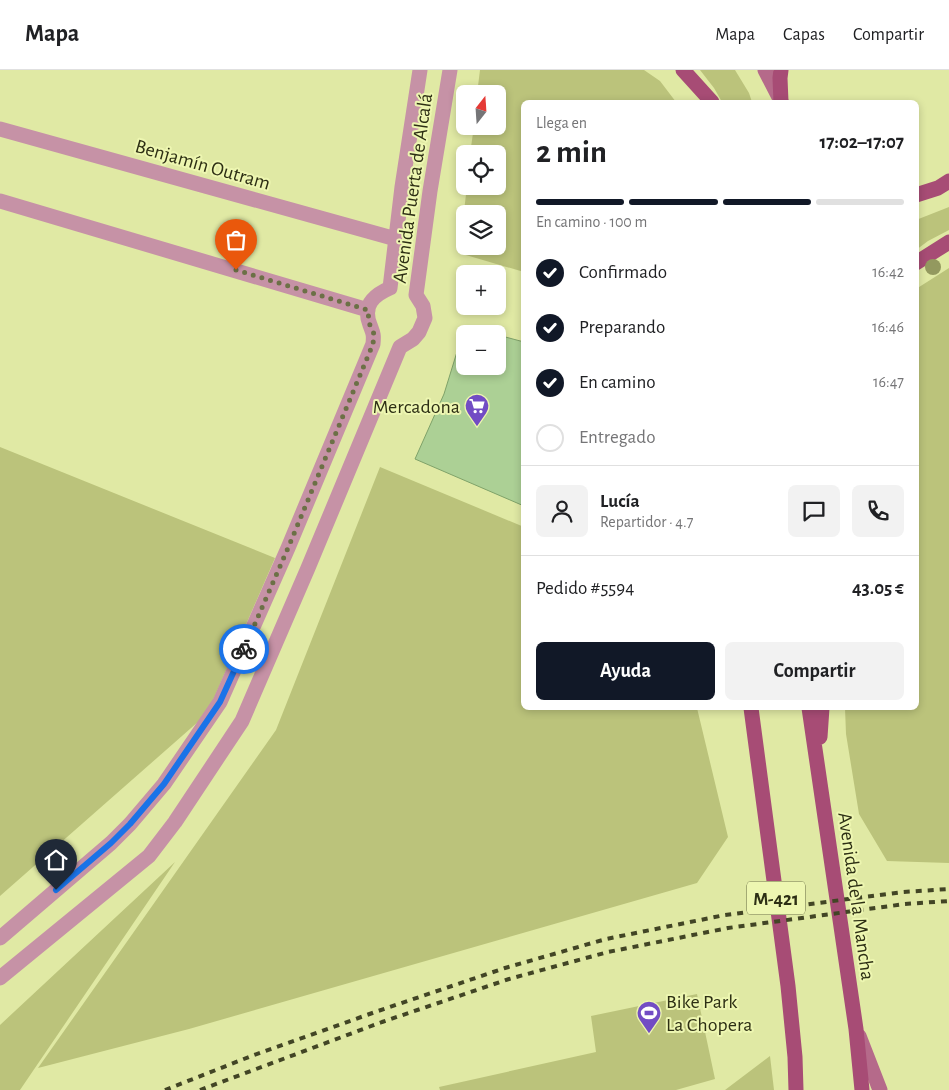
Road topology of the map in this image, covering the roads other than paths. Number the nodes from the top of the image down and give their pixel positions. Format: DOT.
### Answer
graph roads {
  1 [pos="420,70"];
  2 [pos="450,70"];
  3 [pos="683,70"];
  4 [pos="765,70"];
  5 [pos="782,70"];
  6 [pos="710,100"];
  7 [pos="780,100"];
  8 [pos="781,100"];
  9 [pos="0,129"];
  10 [pos="945,184"];
  11 [pos="919,193"];
  12 [pos="0,200"];
  13 [pos="396,239"];
  14 [pos="949,242"];
  15 [pos="919,260"];
  16 [pos="390,288"];
  17 [pos="416,295"];
  18 [pos="368,310"];
  19 [pos="374,334"];
  20 [pos="403,345"];
  21 [pos="751,710"];
  22 [pos="809,710"];
  23 [pos="822,710"];
  24 [pos="818,761"];
  25 [pos="0,938"];
  26 [pos="0,978"];
  27 [pos="856,1028"];
  28 [pos="796,1090"];
  29 [pos="862,1090"];
  30 [pos="880,1090"];
  1 -- 13 [label="street, Avenida Puerta de Alcalá"];
  2 -- 17 [label="street, Avenida Puerta de Alcalá"];
  3 -- 6 [label="main road"];
  4 -- 7 [label="street"];
  5 -- 8 [label="main road"];
  9 -- 13 [label="street, Benjamín Outram"];
  10 -- 11 [label="main road"];
  12 -- 18 [label="street"];
  13 -- 16 [label="street, Avenida Puerta de Alcalá"];
  14 -- 15 [label="main road"];
  16 -- 17 [label="street"];
  16 -- 18 [label="street, Avenida Puerta de Alcalá"];
  17 -- 20 [label="street, Avenida Puerta de Alcalá"];
  18 -- 19 [label="street"];
  19 -- 20 [label="street"];
  19 -- 25 [label="street"];
  20 -- 26 [label="street, Avenida Puerta de Alcalá"];
  21 -- 28 [label="main road, M-421"];
  22 -- 24 [label="main road, Avenida de la Mancha"];
  23 -- 24 [label="main road"];
  24 -- 27 [label="main road, Avenida de la Mancha"];
  27 -- 29 [label="main road, Avenida de la Mancha"];
  27 -- 30 [label="street"];
}
